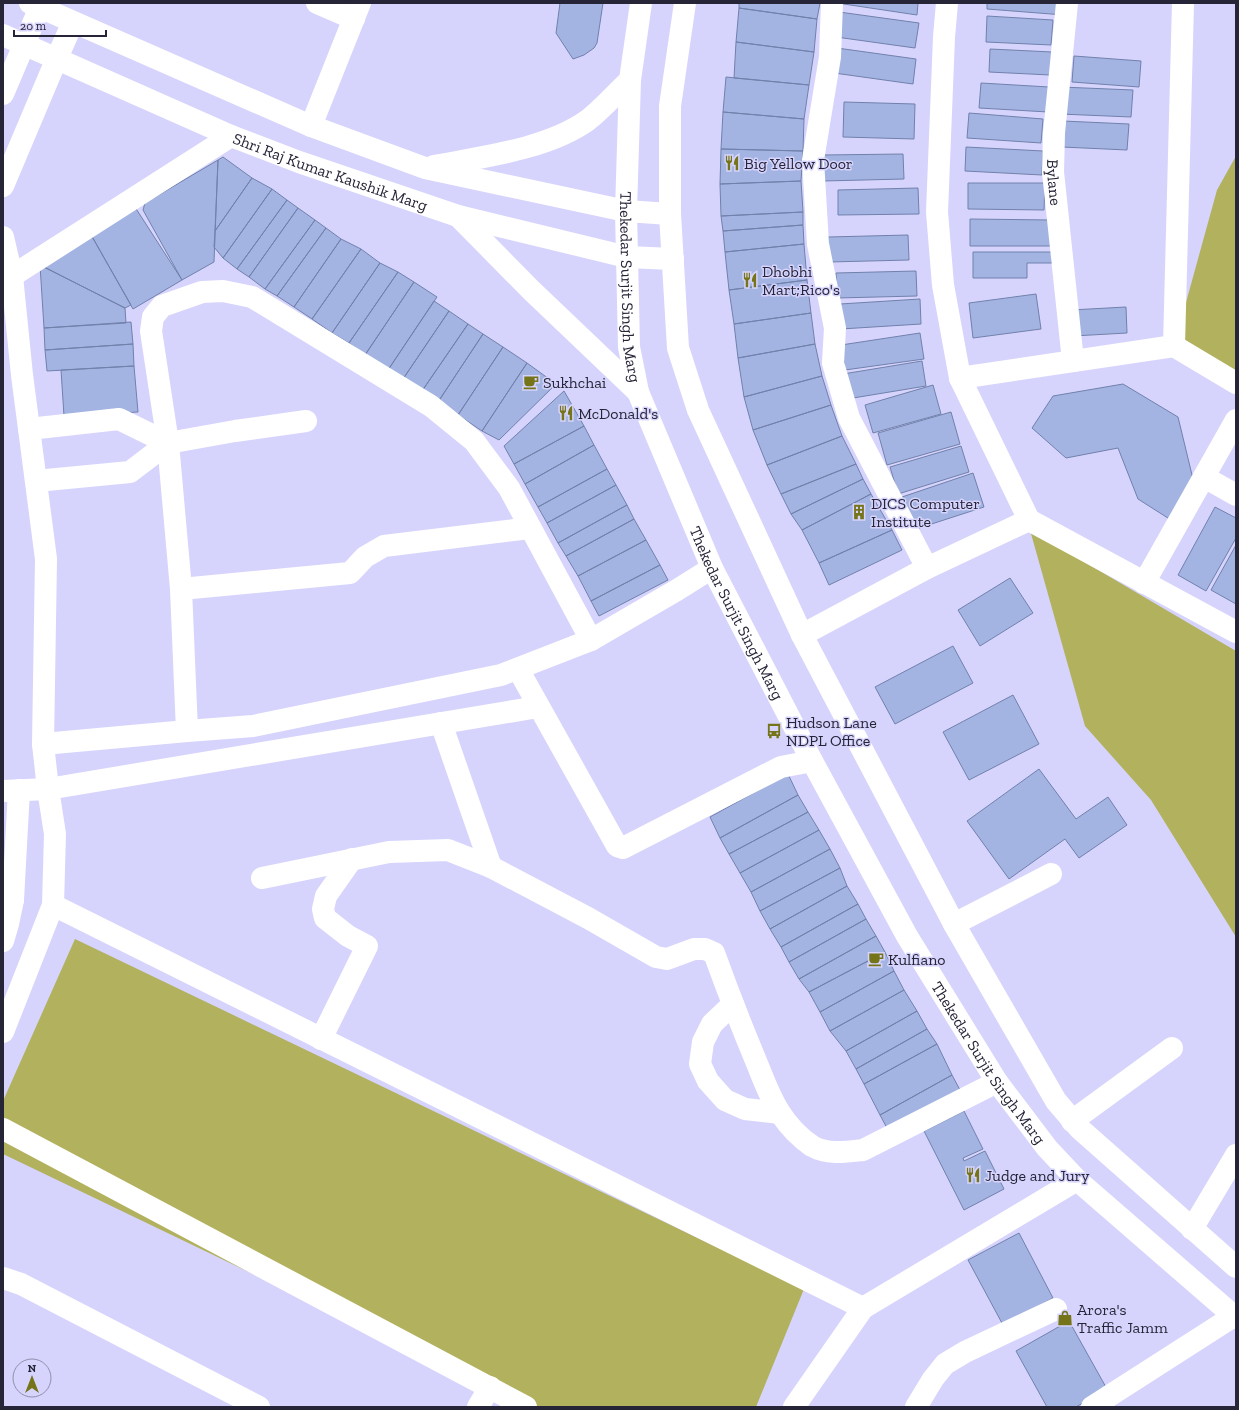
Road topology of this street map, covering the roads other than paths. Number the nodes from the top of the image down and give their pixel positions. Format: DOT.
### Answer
graph roads {
  1 [pos="317,3"];
  2 [pos="641,3"];
  3 [pos="685,3"];
  4 [pos="832,3"];
  5 [pos="947,3"];
  6 [pos="1067,3"];
  7 [pos="1183,3"];
  8 [pos="35,5"];
  9 [pos="357,11"];
  10 [pos="73,22"];
  11 [pos="3,35"];
  12 [pos="25,44"];
  13 [pos="57,58"];
  14 [pos="630,80"];
  15 [pos="3,94"];
  16 [pos="311,126"];
  17 [pos="231,136"];
  18 [pos="425,168"];
  19 [pos="3,186"];
  20 [pos="626,211"];
  21 [pos="670,214"];
  22 [pos="458,216"];
  23 [pos="3,237"];
  24 [pos="627,257"];
  25 [pos="673,259"];
  26 [pos="12,276"];
  27 [pos="1174,346"];
  28 [pos="1073,361"];
  29 [pos="960,378"];
  30 [pos="1236,383"];
  31 [pos="638,392"];
  32 [pos="1236,420"];
  33 [pos="306,422"];
  34 [pos="29,429"];
  35 [pos="168,443"];
  36 [pos="1204,476"];
  37 [pos="36,481"];
  38 [pos="1236,495"];
  39 [pos="1029,520"];
  40 [pos="530,528"];
  41 [pos="712,568"];
  42 [pos="927,568"];
  43 [pos="1144,583"];
  44 [pos="181,589"];
  45 [pos="1236,632"];
  46 [pos="802,635"];
  47 [pos="591,640"];
  48 [pos="518,669"];
  49 [pos="538,707"];
  50 [pos="442,723"];
  51 [pos="186,730"];
  52 [pos="43,744"];
  53 [pos="812,761"];
  54 [pos="48,789"];
  55 [pos="11,790"];
  56 [pos="352,859"];
  57 [pos="491,867"];
  58 [pos="1051,874"];
  59 [pos="262,878"];
  60 [pos="8,900"];
  61 [pos="52,905"];
  62 [pos="954,924"];
  63 [pos="3,941"];
  64 [pos="733,1004"];
  65 [pos="3,1032"];
  66 [pos="321,1038"];
  67 [pos="1172,1048"];
  68 [pos="997,1082"];
  69 [pos="780,1114"];
  70 [pos="1072,1121"];
  71 [pos="3,1129"];
  72 [pos="1236,1155"];
  73 [pos="1077,1180"];
  74 [pos="1192,1229"];
  75 [pos="1236,1267"];
  76 [pos="3,1278"];
  77 [pos="863,1308"];
  78 [pos="1056,1309"];
  79 [pos="1235,1317"];
  80 [pos="490,1387"];
  81 [pos="259,1407"];
  82 [pos="478,1407"];
  83 [pos="526,1407"];
  84 [pos="794,1407"];
  85 [pos="916,1407"];
  86 [pos="1092,1407"];
  1 -- 9 [label="street"];
  2 -- 14 [label="street, Thekedar Surjit Singh Marg"];
  3 -- 21 [label="street, Thekedar Surjit Singh Marg"];
  4 -- 42 [label="street"];
  5 -- 29 [label="street"];
  6 -- 28 [label="street, Bylane"];
  7 -- 27 [label="street"];
  8 -- 10 [label="street"];
  8 -- 12 [label="street"];
  9 -- 16 [label="street"];
  10 -- 13 [label="street"];
  10 -- 16 [label="street"];
  11 -- 12 [label="street, Shri Raj Kumar Kaushik Marg"];
  12 -- 13 [label="street, Shri Raj Kumar Kaushik Marg"];
  12 -- 15 [label="street"];
  13 -- 17 [label="street, Shri Raj Kumar Kaushik Marg"];
  13 -- 19 [label="street"];
  14 -- 18 [label="street"];
  14 -- 20 [label="street, Thekedar Surjit Singh Marg"];
  16 -- 18 [label="street"];
  17 -- 22 [label="street, Shri Raj Kumar Kaushik Marg"];
  17 -- 26 [label="street"];
  18 -- 20 [label="street"];
  20 -- 21 [label="street"];
  20 -- 24 [label="street, Thekedar Surjit Singh Marg"];
  21 -- 25 [label="street, Thekedar Surjit Singh Marg"];
  22 -- 24 [label="street, Shri Raj Kumar Kaushik Marg"];
  22 -- 31 [label="street"];
  23 -- 26 [label="street"];
  24 -- 25 [label="street, Shri Raj Kumar Kaushik Marg"];
  24 -- 31 [label="street, Thekedar Surjit Singh Marg"];
  25 -- 46 [label="street, Thekedar Surjit Singh Marg"];
  26 -- 34 [label="street"];
  27 -- 28 [label="street"];
  27 -- 30 [label="street"];
  28 -- 29 [label="street"];
  29 -- 39 [label="street"];
  31 -- 41 [label="street, Thekedar Surjit Singh Marg"];
  32 -- 36 [label="street"];
  33 -- 35 [label="street"];
  34 -- 35 [label="street"];
  34 -- 37 [label="street"];
  35 -- 37 [label="street"];
  35 -- 40 [label="street"];
  35 -- 44 [label="street"];
  36 -- 38 [label="street"];
  36 -- 43 [label="street"];
  37 -- 52 [label="street"];
  39 -- 42 [label="street"];
  39 -- 43 [label="street"];
  40 -- 44 [label="street"];
  40 -- 47 [label="street"];
  41 -- 47 [label="street"];
  41 -- 53 [label="street, Thekedar Surjit Singh Marg"];
  42 -- 46 [label="street"];
  43 -- 45 [label="street"];
  44 -- 51 [label="street"];
  46 -- 62 [label="street, Thekedar Surjit Singh Marg"];
  47 -- 48 [label="street"];
  48 -- 49 [label="street"];
  48 -- 51 [label="street"];
  49 -- 50 [label="street"];
  49 -- 53 [label="street"];
  50 -- 54 [label="street"];
  50 -- 57 [label="street"];
  51 -- 52 [label="street"];
  52 -- 54 [label="street"];
  53 -- 68 [label="street, Thekedar Surjit Singh Marg"];
  54 -- 55 [label="street"];
  54 -- 61 [label="street"];
  55 -- 60 [label="street"];
  56 -- 57 [label="street"];
  56 -- 59 [label="street"];
  56 -- 66 [label="street"];
  57 -- 64 [label="street"];
  58 -- 62 [label="street"];
  60 -- 63 [label="street"];
  61 -- 65 [label="street"];
  61 -- 66 [label="street"];
  62 -- 70 [label="street, Thekedar Surjit Singh Marg"];
  64 -- 69 [label="street"];
  64 -- 69 [label="street"];
  66 -- 77 [label="street"];
  67 -- 70 [label="street"];
  68 -- 69 [label="street"];
  68 -- 73 [label="street, Thekedar Surjit Singh Marg"];
  70 -- 74 [label="street, Thekedar Surjit Singh Marg"];
  71 -- 80 [label="street"];
  72 -- 74 [label="street"];
  73 -- 77 [label="street"];
  73 -- 79 [label="street, Thekedar Surjit Singh Marg"];
  74 -- 75 [label="street, Thekedar Surjit Singh Marg"];
  76 -- 81 [label="street"];
  77 -- 84 [label="street"];
  78 -- 85 [label="street"];
  79 -- 86 [label="street"];
  80 -- 82 [label="street"];
  80 -- 83 [label="street"];
}
